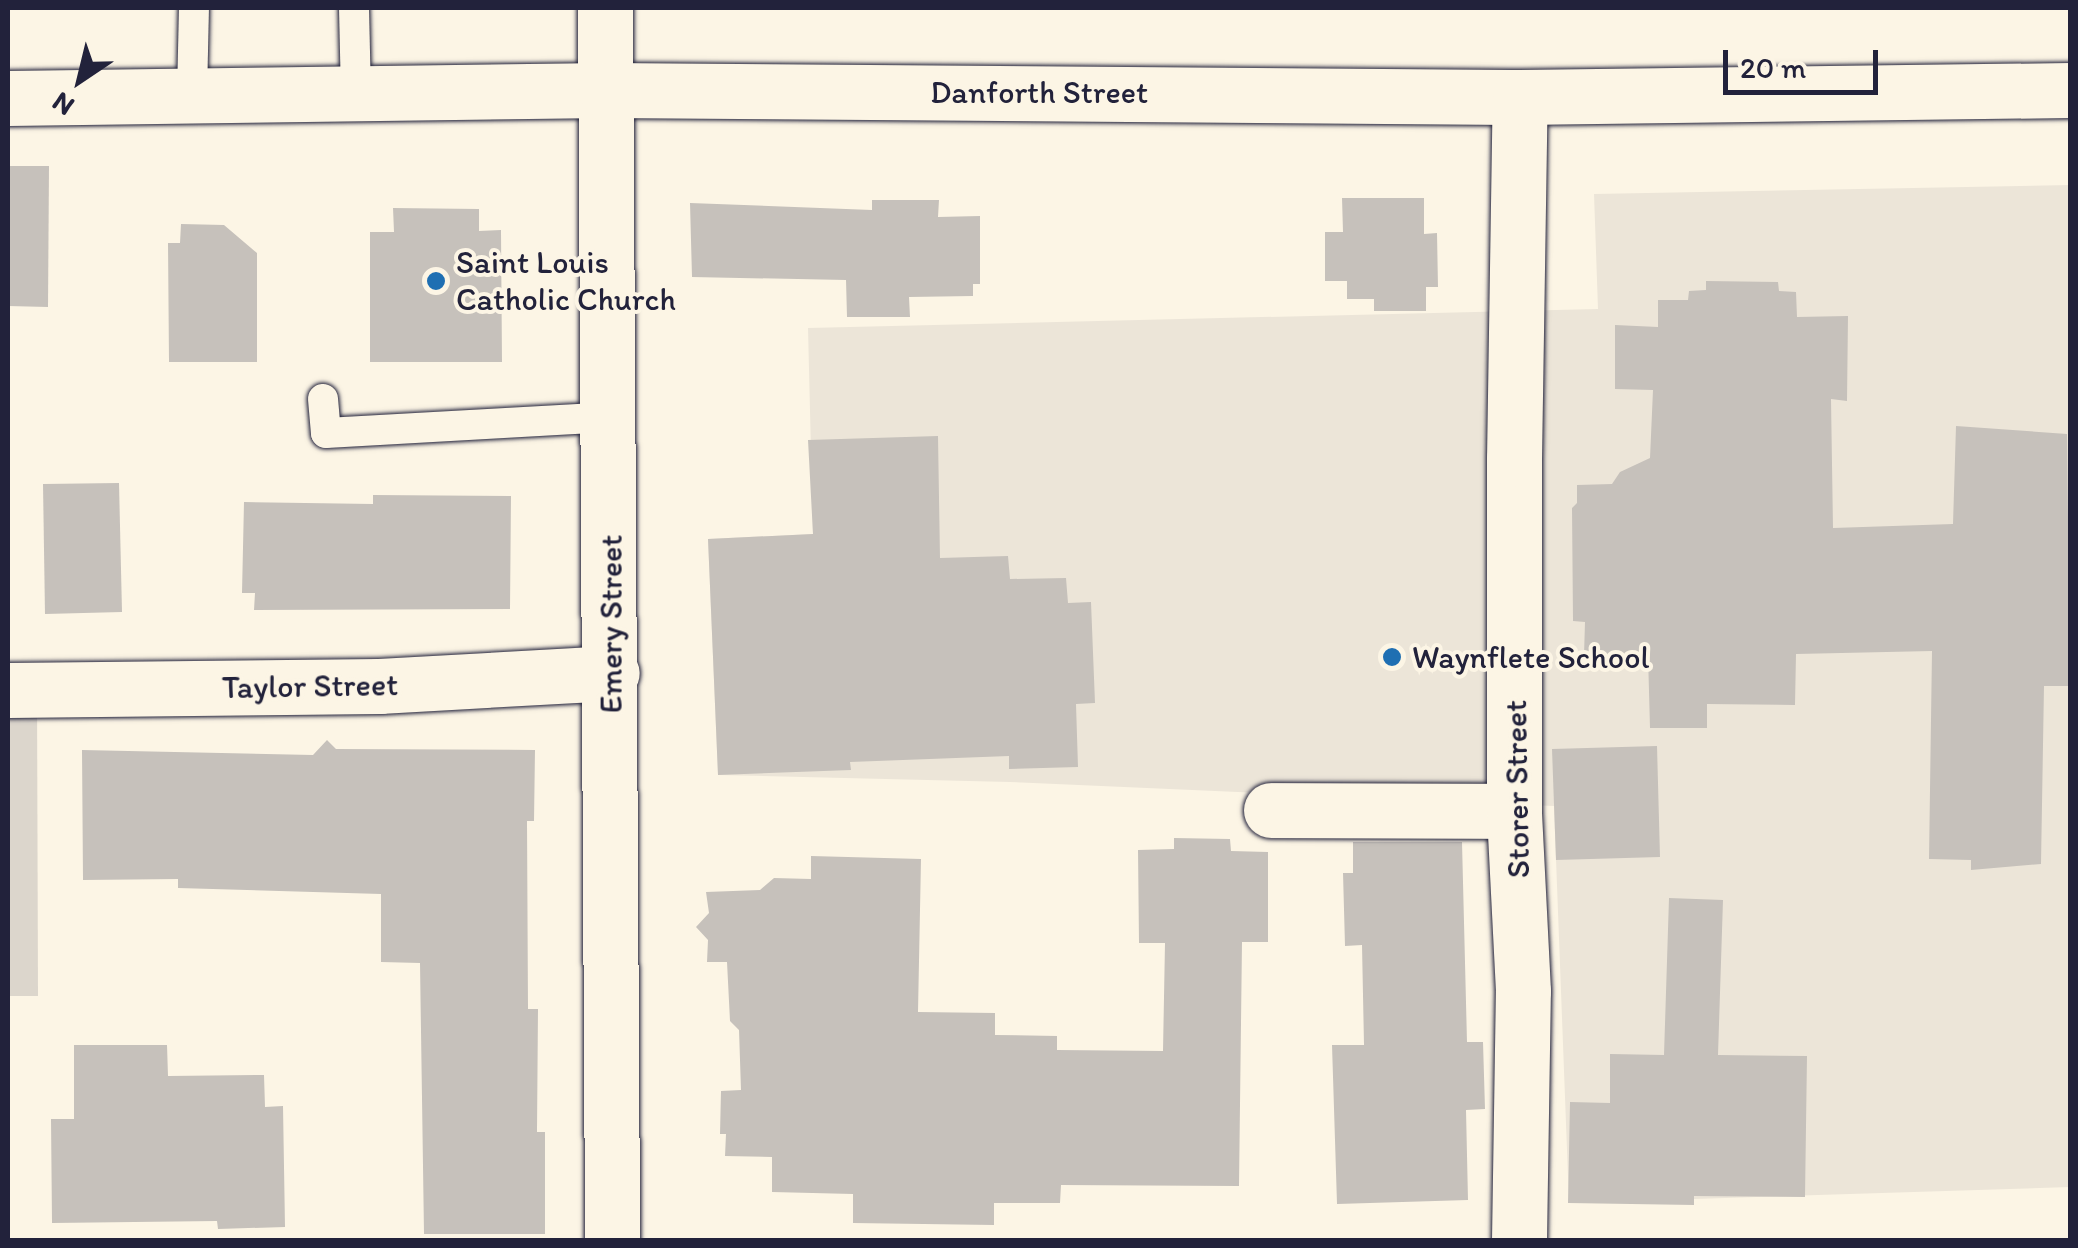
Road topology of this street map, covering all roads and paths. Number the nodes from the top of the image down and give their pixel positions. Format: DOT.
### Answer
graph roads {
  1 [pos="194,8"];
  2 [pos="354,8"];
  3 [pos="605,8"];
  4 [pos="606,90"];
  5 [pos="2070,90"];
  6 [pos="356,93"];
  7 [pos="192,95"];
  8 [pos="1520,97"];
  9 [pos="8,98"];
  10 [pos="323,399"];
  11 [pos="610,418"];
  12 [pos="612,673"];
  13 [pos="8,690"];
  14 [pos="1271,810"];
  15 [pos="1514,811"];
  16 [pos="612,1240"];
  17 [pos="1519,1240"];
  1 -- 7 [label="lane"];
  2 -- 6 [label="lane"];
  3 -- 4 [label="street, Emery Street"];
  4 -- 6 [label="street, Danforth Street"];
  4 -- 8 [label="street, Danforth Street"];
  4 -- 11 [label="street, Emery Street"];
  5 -- 8 [label="street, Danforth Street"];
  6 -- 7 [label="street, Danforth Street"];
  7 -- 9 [label="street, Danforth Street"];
  8 -- 15 [label="street, Storer Street"];
  10 -- 11 [label="lane"];
  11 -- 12 [label="street, Emery Street"];
  12 -- 13 [label="street, Taylor Street"];
  12 -- 16 [label="street, Emery Street"];
  14 -- 15 [label="street"];
  15 -- 17 [label="street, Storer Street"];
}
